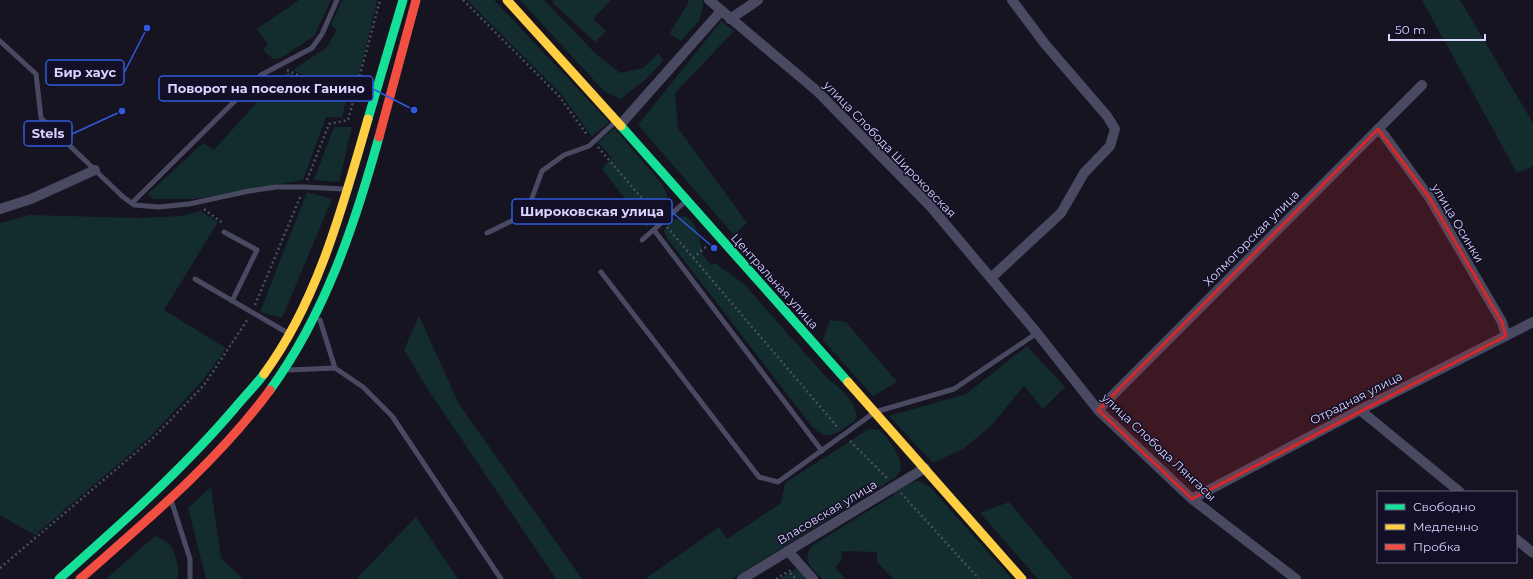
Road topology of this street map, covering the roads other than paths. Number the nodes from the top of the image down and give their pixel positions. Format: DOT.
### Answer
graph roads {
  1 [pos="337,0"];
  2 [pos="403,0"];
  3 [pos="416,0"];
  4 [pos="507,0"];
  5 [pos="709,0"];
  6 [pos="758,0"];
  7 [pos="1012,0"];
  8 [pos="721,11"];
  9 [pos="730,19"];
  10 [pos="0,41"];
  11 [pos="1422,85"];
  12 [pos="618,123"];
  13 [pos="1378,129"];
  14 [pos="95,170"];
  15 [pos="348,190"];
  16 [pos="687,200"];
  17 [pos="132,203"];
  18 [pos="0,209"];
  19 [pos="654,230"];
  20 [pos="224,232"];
  21 [pos="487,233"];
  22 [pos="642,240"];
  23 [pos="601,272"];
  24 [pos="991,278"];
  25 [pos="195,279"];
  26 [pos="232,301"];
  27 [pos="318,312"];
  28 [pos="1533,322"];
  29 [pos="1037,333"];
  30 [pos="289,334"];
  31 [pos="1506,336"];
  32 [pos="335,368"];
  33 [pos="284,370"];
  34 [pos="1098,410"];
  35 [pos="1360,410"];
  36 [pos="875,412"];
  37 [pos="822,451"];
  38 [pos="925,468"];
  39 [pos="1459,491"];
  40 [pos="171,498"];
  41 [pos="1192,499"];
  42 [pos="1517,540"];
  43 [pos="788,551"];
  44 [pos="1533,553"];
  45 [pos="59,579"];
  46 [pos="80,579"];
  47 [pos="190,579"];
  48 [pos="501,579"];
  49 [pos="742,579"];
  50 [pos="813,579"];
  51 [pos="1022,579"];
  52 [pos="1296,579"];
  1 -- 17 [label="lane"];
  2 -- 15 [label="main road"];
  3 -- 27 [label="main road"];
  4 -- 12 [label="main road, Центральная улица"];
  5 -- 8 [label="street, улица Слобода Широковская"];
  6 -- 9 [label="street"];
  7 -- 24 [label="street"];
  8 -- 9 [label="street, улица Слобода Широковская"];
  8 -- 12 [label="street"];
  9 -- 24 [label="street, улица Слобода Широковская"];
  10 -- 14 [label="lane"];
  11 -- 13 [label="street, Холмогорская улица"];
  12 -- 16 [label="main road, Центральная улица"];
  12 -- 21 [label="lane"];
  13 -- 31 [label="street, улица Осинки"];
  13 -- 34 [label="street, Холмогорская улица"];
  14 -- 17 [label="lane"];
  14 -- 18 [label="street"];
  15 -- 17 [label="lane"];
  15 -- 30 [label="main road"];
  16 -- 19 [label="lane"];
  16 -- 36 [label="main road, Центральная улица"];
  19 -- 22 [label="lane"];
  19 -- 37 [label="lane"];
  20 -- 26 [label="lane"];
  23 -- 37 [label="lane"];
  24 -- 29 [label="street, улица Слобода Широковская"];
  25 -- 26 [label="lane"];
  26 -- 30 [label="lane"];
  27 -- 32 [label="lane"];
  27 -- 33 [label="main road"];
  28 -- 31 [label="street, Отрадная улица"];
  29 -- 34 [label="street, улица Слобода Лянгасы"];
  29 -- 36 [label="lane"];
  30 -- 45 [label="main road"];
  31 -- 35 [label="street, Отрадная улица"];
  32 -- 33 [label="lane"];
  32 -- 48 [label="lane"];
  33 -- 40 [label="main road"];
  34 -- 41 [label="street, улица Слобода Лянгасы"];
  35 -- 39 [label="street"];
  35 -- 41 [label="street, Отрадная улица"];
  36 -- 37 [label="lane"];
  36 -- 38 [label="main road, Центральная улица"];
  38 -- 43 [label="street, Власовская улица"];
  38 -- 51 [label="main road, Центральная улица"];
  40 -- 46 [label="main road"];
  40 -- 47 [label="lane"];
  41 -- 52 [label="street, улица Слобода Лянгасы"];
  42 -- 44 [label="street"];
  43 -- 49 [label="street, Власовская улица"];
  43 -- 50 [label="street"];
}
